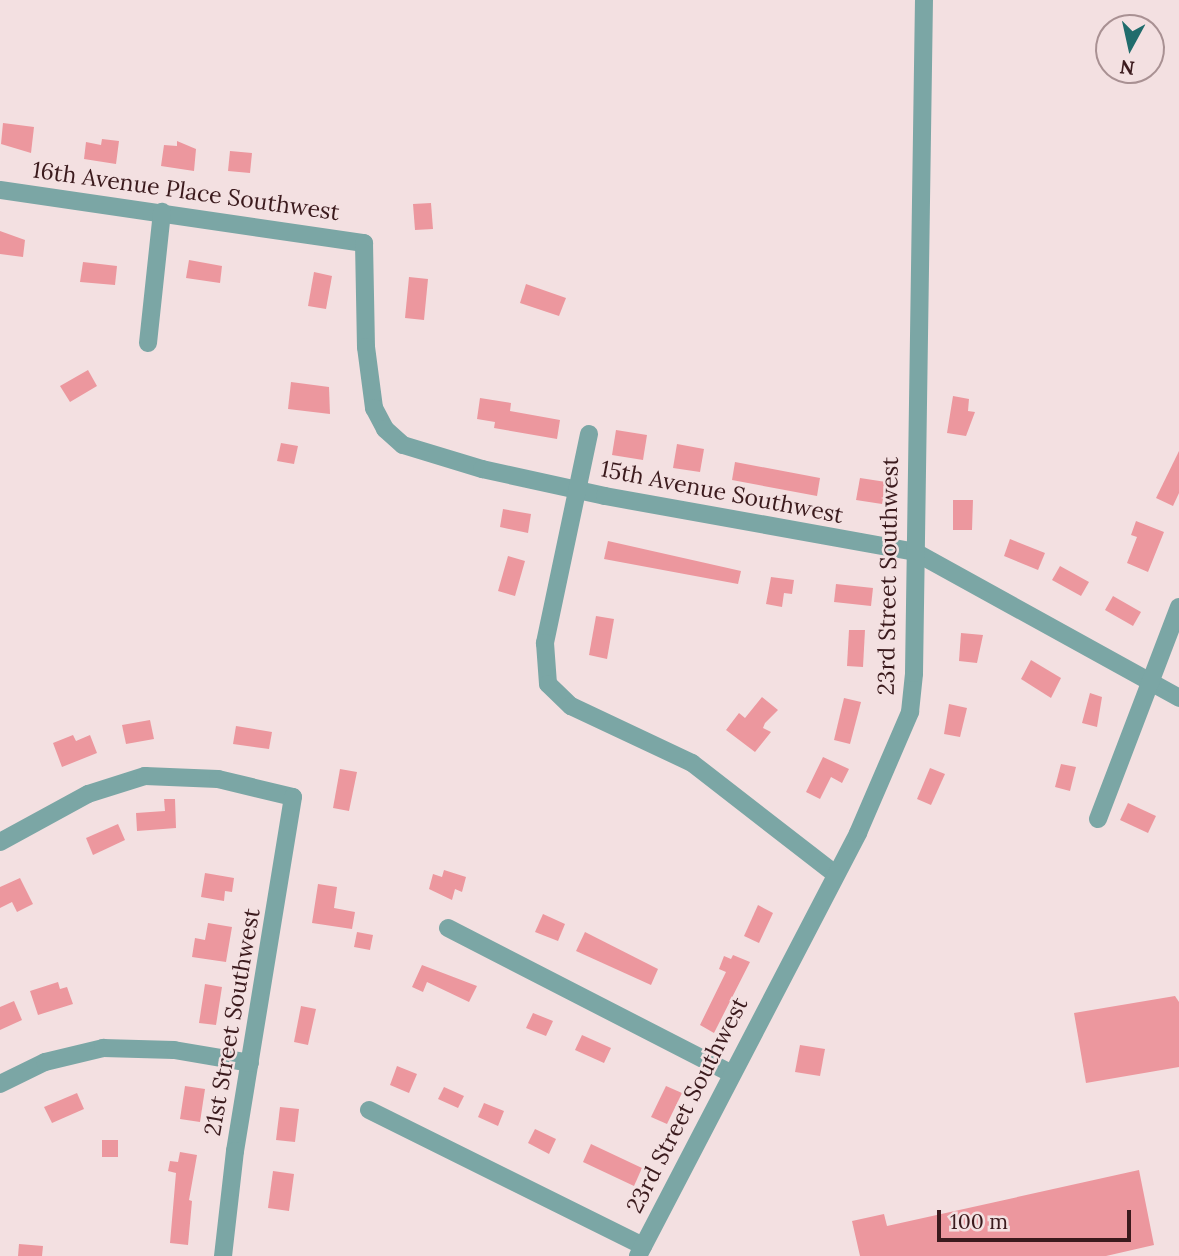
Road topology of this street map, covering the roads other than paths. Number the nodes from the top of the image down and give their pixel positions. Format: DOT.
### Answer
graph roads {
  1 [pos="924,0"];
  2 [pos="0,190"];
  3 [pos="162,212"];
  4 [pos="148,343"];
  5 [pos="589,434"];
  6 [pos="393,438"];
  7 [pos="579,490"];
  8 [pos="915,552"];
  9 [pos="1179,607"];
  10 [pos="1148,680"];
  11 [pos="1179,698"];
  12 [pos="1098,819"];
  13 [pos="0,842"];
  14 [pos="835,874"];
  15 [pos="448,928"];
  16 [pos="250,1063"];
  17 [pos="732,1074"];
  18 [pos="0,1084"];
  19 [pos="369,1110"];
  20 [pos="641,1251"];
  21 [pos="223,1256"];
  1 -- 8 [label="street, 23rd Street Southwest"];
  2 -- 3 [label="street, 16th Avenue Place Southwest"];
  3 -- 4 [label="street"];
  3 -- 6 [label="street, 16th Avenue Place Southwest"];
  5 -- 7 [label="street"];
  6 -- 7 [label="street, 15th Avenue Southwest"];
  7 -- 8 [label="street, 15th Avenue Southwest"];
  7 -- 14 [label="street"];
  8 -- 10 [label="street, 15th Avenue Southwest"];
  8 -- 14 [label="street, 23rd Street Southwest"];
  9 -- 10 [label="street"];
  10 -- 11 [label="street, 15th Avenue Southwest"];
  10 -- 12 [label="street"];
  13 -- 16 [label="street, 21st Street Southwest"];
  14 -- 17 [label="street, 23rd Street Southwest"];
  15 -- 17 [label="street"];
  16 -- 18 [label="street"];
  16 -- 21 [label="street, 21st Street Southwest"];
  17 -- 20 [label="street, 23rd Street Southwest"];
  19 -- 20 [label="street"];
}
